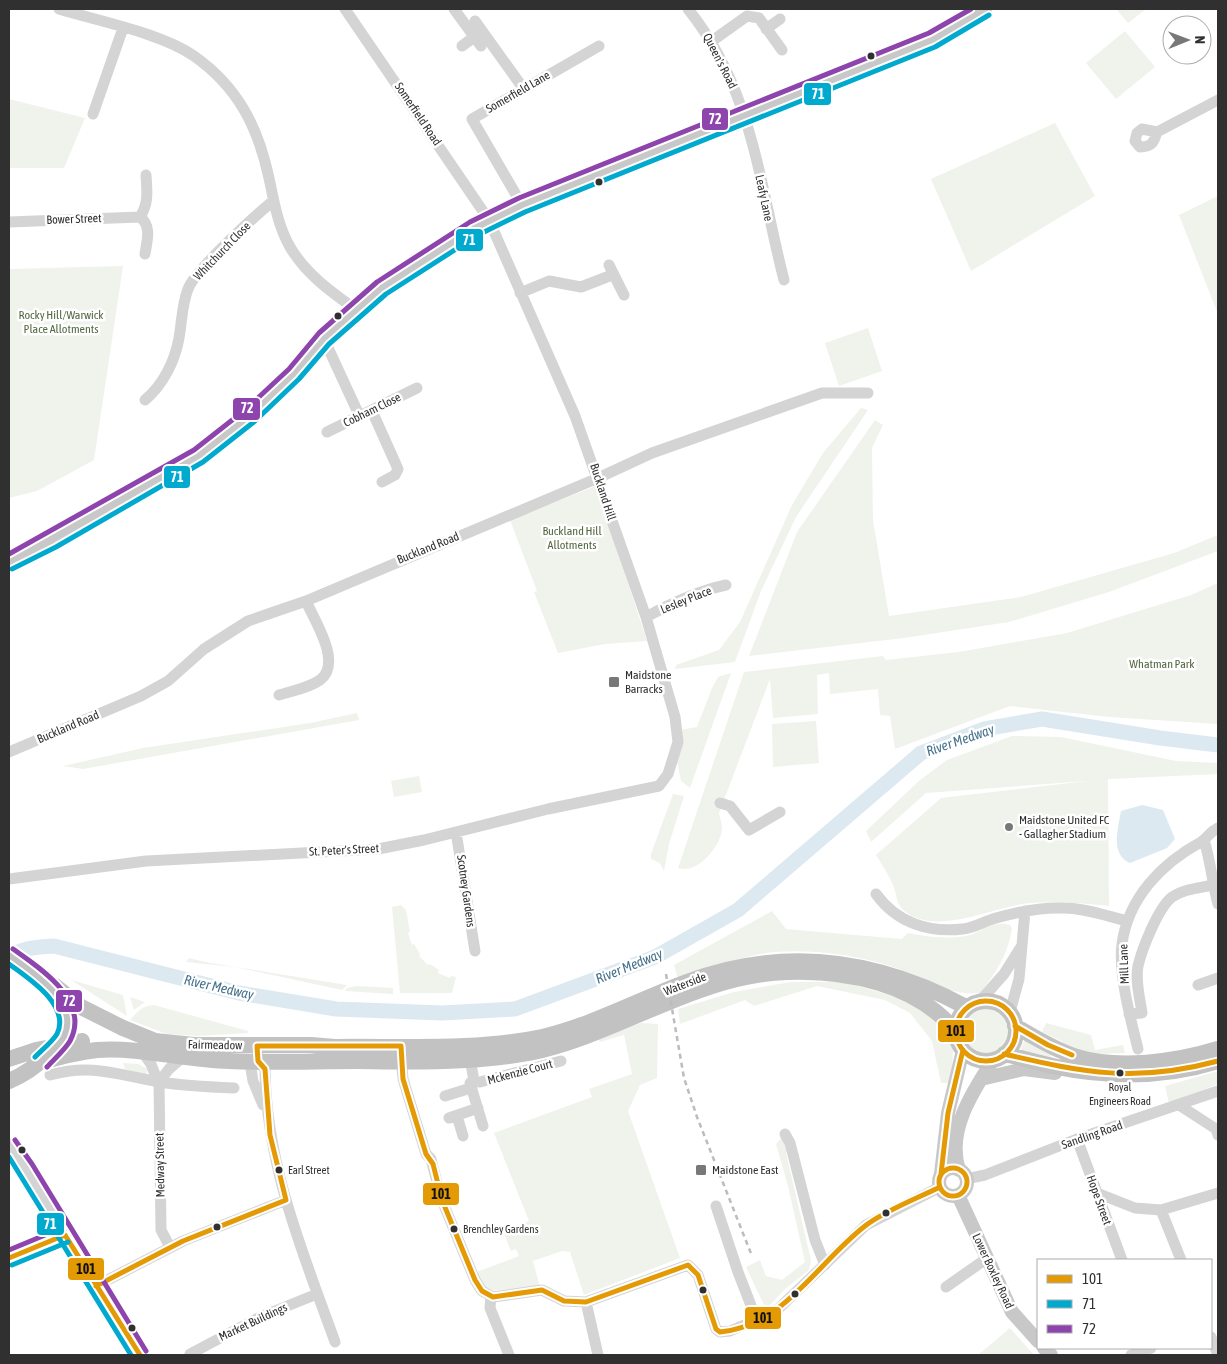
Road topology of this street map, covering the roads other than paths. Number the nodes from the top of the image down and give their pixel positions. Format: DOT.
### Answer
graph roads {
  1 [pos="58,9"];
  2 [pos="345,9"];
  3 [pos="454,9"];
  4 [pos="688,9"];
  5 [pos="985,9"];
  6 [pos="780,19"];
  7 [pos="476,20"];
  8 [pos="123,28"];
  9 [pos="766,28"];
  10 [pos="474,37"];
  11 [pos="712,41"];
  12 [pos="462,46"];
  13 [pos="481,46"];
  14 [pos="599,46"];
  15 [pos="782,50"];
  16 [pos="523,88"];
  17 [pos="1218,100"];
  18 [pos="94,114"];
  19 [pos="746,117"];
  20 [pos="1157,132"];
  21 [pos="146,175"];
  22 [pos="273,201"];
  23 [pos="522,205"];
  24 [pos="140,217"];
  25 [pos="489,220"];
  26 [pos="9,222"];
  27 [pos="145,254"];
  28 [pos="784,280"];
  29 [pos="520,293"];
  30 [pos="624,295"];
  31 [pos="355,310"];
  32 [pos="324,339"];
  33 [pos="417,388"];
  34 [pos="868,393"];
  35 [pos="153,398"];
  36 [pos="372,411"];
  37 [pos="360,416"];
  38 [pos="327,432"];
  39 [pos="598,478"];
  40 [pos="382,482"];
  41 [pos="9,562"];
  42 [pos="726,585"];
  43 [pos="306,600"];
  44 [pos="646,617"];
  45 [pos="280,695"];
  46 [pos="9,752"];
  47 [pos="668,774"];
  48 [pos="720,804"];
  49 [pos="780,812"];
  50 [pos="1218,828"];
  51 [pos="456,832"];
  52 [pos="1204,840"];
  53 [pos="9,879"];
  54 [pos="1213,885"];
  55 [pos="876,894"];
  56 [pos="1218,904"];
  57 [pos="1025,911"];
  58 [pos="1127,921"];
  59 [pos="1023,944"];
  60 [pos="475,951"];
  61 [pos="9,955"];
  62 [pos="1218,978"];
  63 [pos="42,981"];
  64 [pos="1198,985"];
  65 [pos="973,1004"];
  66 [pos="1129,1014"];
  67 [pos="1012,1019"];
  68 [pos="956,1032"];
  69 [pos="56,1046"];
  70 [pos="148,1046"];
  71 [pos="1218,1049"];
  72 [pos="963,1050"];
  73 [pos="1138,1050"];
  74 [pos="258,1054"];
  75 [pos="401,1054"];
  76 [pos="184,1056"];
  77 [pos="999,1057"];
  78 [pos="9,1059"];
  79 [pos="463,1059"];
  80 [pos="560,1061"];
  81 [pos="1218,1061"];
  82 [pos="40,1068"];
  83 [pos="9,1074"];
  84 [pos="1134,1074"];
  85 [pos="981,1079"];
  86 [pos="9,1081"];
  87 [pos="159,1082"];
  88 [pos="472,1084"];
  89 [pos="234,1088"];
  90 [pos="1218,1091"];
  91 [pos="445,1096"];
  92 [pos="1179,1105"];
  93 [pos="478,1108"];
  94 [pos="483,1126"];
  95 [pos="785,1134"];
  96 [pos="1218,1135"];
  97 [pos="463,1136"];
  98 [pos="1077,1139"];
  99 [pos="9,1144"];
  100 [pos="962,1174"];
  101 [pos="940,1180"];
  102 [pos="1218,1193"];
  103 [pos="1097,1194"];
  104 [pos="958,1195"];
  105 [pos="286,1200"];
  106 [pos="716,1206"];
  107 [pos="1161,1210"];
  108 [pos="66,1235"];
  109 [pos="170,1247"];
  110 [pos="9,1258"];
  111 [pos="986,1259"];
  112 [pos="1122,1259"];
  113 [pos="1181,1259"];
  114 [pos="825,1265"];
  115 [pos="96,1286"];
  116 [pos="946,1288"];
  117 [pos="317,1294"];
  118 [pos="491,1296"];
  119 [pos="586,1302"];
  120 [pos="757,1321"];
  121 [pos="1037,1340"];
  122 [pos="1212,1340"];
  123 [pos="335,1342"];
  124 [pos="1148,1349"];
  125 [pos="190,1354"];
  126 [pos="140,1355"];
  127 [pos="509,1355"];
  128 [pos="598,1355"];
  129 [pos="1131,1355"];
  130 [pos="1218,1355"];
  1 -- 8 [label="street"];
  2 -- 25 [label="street, Somerfield Road"];
  3 -- 10 [label="street"];
  4 -- 11 [label="street, Queen's Road"];
  5 -- 19 [label="main road"];
  6 -- 9 [label="street"];
  7 -- 16 [label="street"];
  8 -- 18 [label="street"];
  8 -- 22 [label="street"];
  9 -- 11 [label="street"];
  9 -- 15 [label="street"];
  10 -- 12 [label="street"];
  10 -- 13 [label="street"];
  11 -- 19 [label="street, Queen's Road"];
  14 -- 16 [label="street, Somerfield Lane"];
  16 -- 23 [label="street, Somerfield Lane"];
  17 -- 20 [label="street"];
  19 -- 23 [label="main road"];
  19 -- 28 [label="street, Leafy Lane"];
  21 -- 24 [label="street"];
  22 -- 31 [label="street"];
  22 -- 35 [label="street, Whitchurch Close"];
  23 -- 25 [label="main road"];
  24 -- 26 [label="street, Bower Street"];
  24 -- 27 [label="street"];
  25 -- 29 [label="street, Buckland Hill"];
  25 -- 31 [label="main road"];
  29 -- 30 [label="street"];
  29 -- 39 [label="street, Buckland Hill"];
  31 -- 32 [label="main road"];
  32 -- 37 [label="street"];
  32 -- 41 [label="main road"];
  33 -- 36 [label="street, Cobham Close"];
  34 -- 39 [label="street, Buckland Road"];
  36 -- 37 [label="street, Cobham Close"];
  36 -- 40 [label="street"];
  37 -- 38 [label="street, Cobham Close"];
  39 -- 43 [label="street, Buckland Road"];
  39 -- 44 [label="street, Buckland Hill"];
  42 -- 44 [label="street, Lesley Place"];
  43 -- 45 [label="street"];
  43 -- 46 [label="street, Buckland Road"];
  44 -- 47 [label="street, Buckland Hill"];
  47 -- 51 [label="street, St. Peter's Street"];
  48 -- 49 [label="street"];
  50 -- 52 [label="street, Mill Lane"];
  51 -- 53 [label="street, St. Peter's Street"];
  51 -- 60 [label="street, Scotney Gardens"];
  52 -- 54 [label="street"];
  52 -- 58 [label="street, Mill Lane"];
  54 -- 56 [label="street"];
  54 -- 66 [label="street"];
  55 -- 57 [label="street"];
  57 -- 58 [label="street"];
  57 -- 59 [label="street"];
  58 -- 66 [label="street, Mill Lane"];
  59 -- 65 [label="street"];
  59 -- 67 [label="street"];
  61 -- 63 [label="highway"];
  62 -- 64 [label="street"];
  63 -- 69 [label="highway"];
  63 -- 70 [label="highway, Fairmeadow"];
  65 -- 67 [label="highway"];
  65 -- 68 [label="highway"];
  65 -- 75 [label="highway, Waterside"];
  66 -- 73 [label="street, Mill Lane"];
  67 -- 71 [label="highway"];
  67 -- 77 [label="highway"];
  68 -- 72 [label="highway"];
  68 -- 79 [label="highway, Waterside"];
  69 -- 70 [label="highway"];
  69 -- 78 [label="highway"];
  69 -- 82 [label="highway"];
  70 -- 74 [label="highway, Fairmeadow"];
  70 -- 76 [label="highway, Fairmeadow"];
  70 -- 82 [label="highway, Fairmeadow"];
  70 -- 87 [label="street, Medway Street"];
  72 -- 77 [label="highway"];
  72 -- 101 [label="main road"];
  74 -- 75 [label="highway, Fairmeadow"];
  74 -- 76 [label="highway, Fairmeadow"];
  74 -- 105 [label="street"];
  75 -- 79 [label="highway, Waterside"];
  75 -- 118 [label="street"];
  76 -- 87 [label="street"];
  77 -- 84 [label="highway"];
  77 -- 85 [label="main road"];
  79 -- 88 [label="street, Mckenzie Court"];
  80 -- 88 [label="street, Mckenzie Court"];
  81 -- 84 [label="highway"];
  82 -- 83 [label="highway, Fairmeadow"];
  82 -- 86 [label="highway"];
  82 -- 87 [label="street"];
  84 -- 85 [label="main road"];
  85 -- 100 [label="main road"];
  87 -- 89 [label="street"];
  87 -- 109 [label="street, Medway Street"];
  88 -- 91 [label="street"];
  88 -- 93 [label="street"];
  90 -- 92 [label="street, Sandling Road"];
  92 -- 96 [label="street"];
  92 -- 98 [label="street, Sandling Road"];
  93 -- 94 [label="street"];
  93 -- 97 [label="street"];
  95 -- 114 [label="street"];
  98 -- 100 [label="street, Sandling Road"];
  98 -- 103 [label="street, Hope Street"];
  99 -- 108 [label="street"];
  100 -- 101 [label="main road"];
  100 -- 104 [label="main road"];
  101 -- 104 [label="main road"];
  101 -- 114 [label="street"];
  102 -- 107 [label="street"];
  103 -- 107 [label="street"];
  103 -- 112 [label="street, Hope Street"];
  104 -- 111 [label="main road, Lower Boxley Road"];
  105 -- 109 [label="street"];
  105 -- 117 [label="street"];
  106 -- 120 [label="street"];
  107 -- 113 [label="street"];
  108 -- 110 [label="street"];
  108 -- 115 [label="street"];
  109 -- 115 [label="street"];
  111 -- 116 [label="street"];
  111 -- 121 [label="main road, Lower Boxley Road"];
  114 -- 120 [label="street"];
  115 -- 126 [label="street"];
  117 -- 123 [label="street"];
  117 -- 125 [label="street, Market Buildings"];
  118 -- 119 [label="street"];
  118 -- 127 [label="street"];
  119 -- 120 [label="street"];
  119 -- 128 [label="street"];
  122 -- 130 [label="street"];
  124 -- 129 [label="street"];
}
